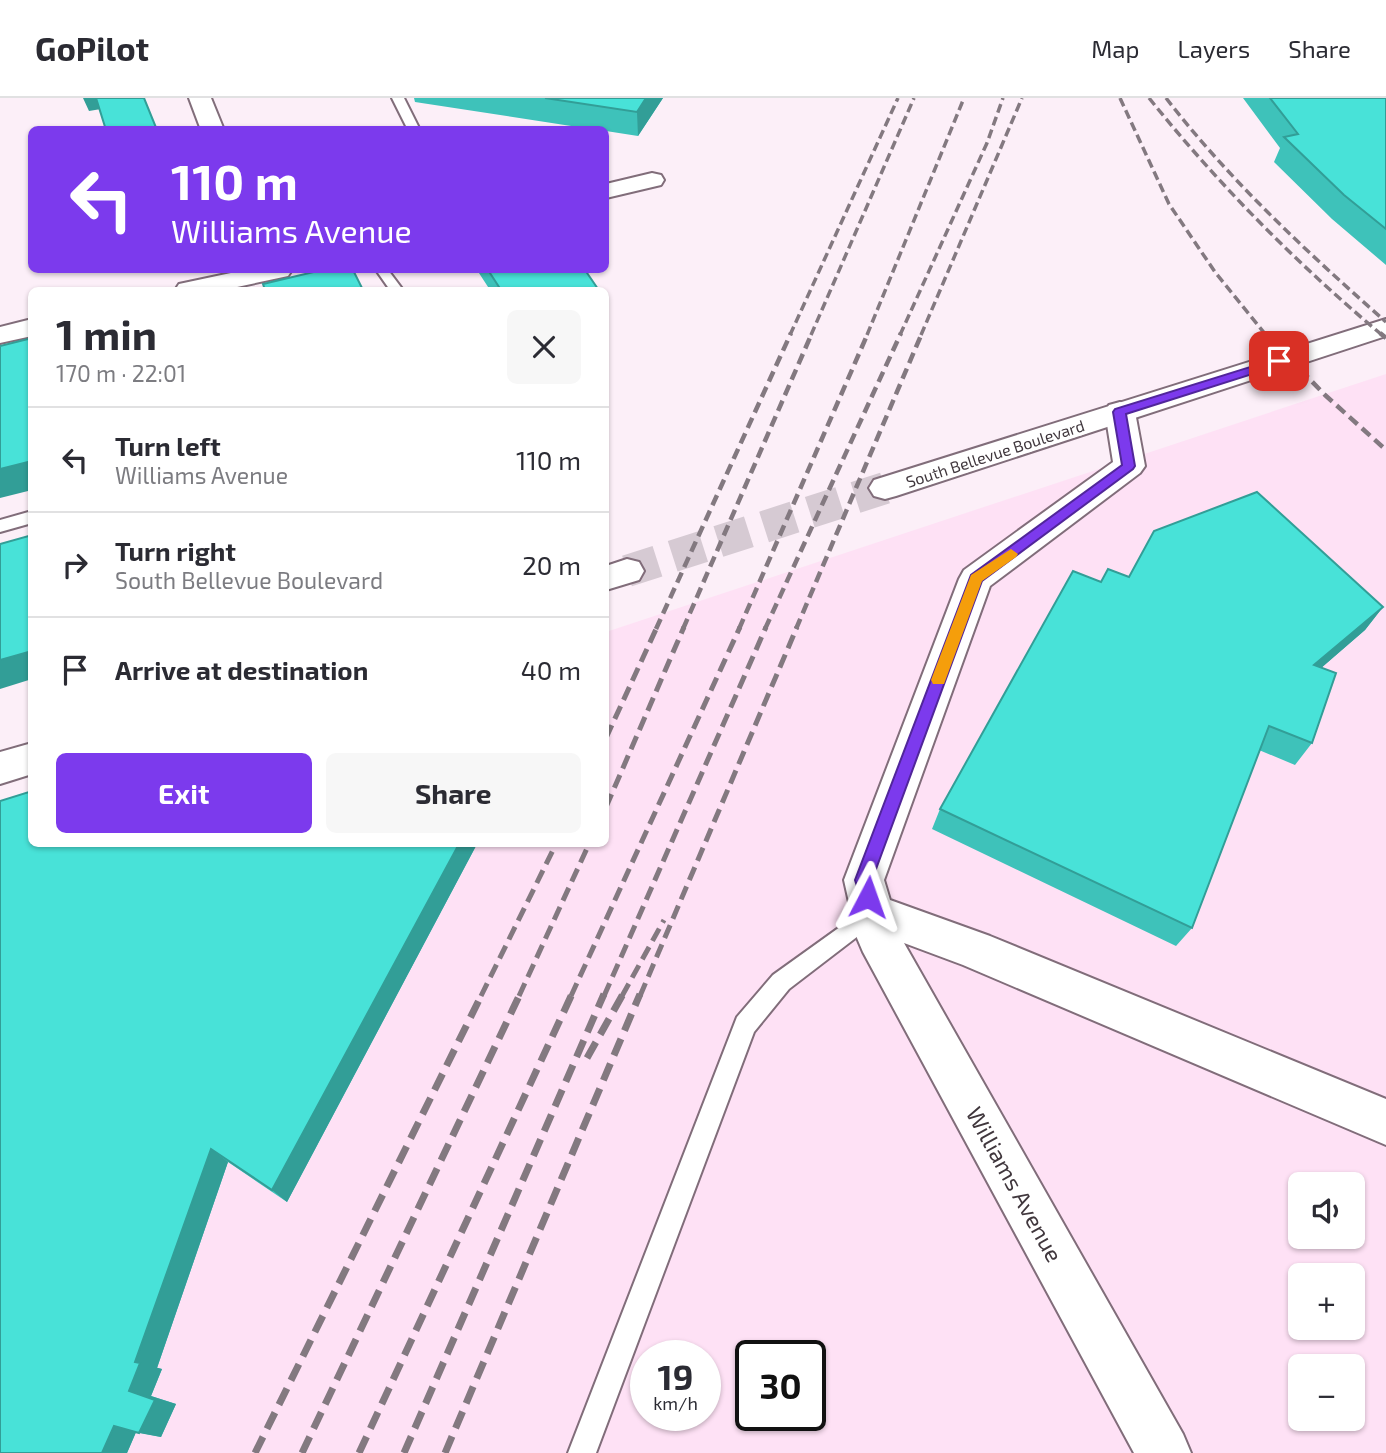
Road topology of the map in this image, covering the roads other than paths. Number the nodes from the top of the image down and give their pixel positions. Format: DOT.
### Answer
graph roads {
  1 [pos="200,98"];
  2 [pos="398,98"];
  3 [pos="211,126"];
  4 [pos="412,126"];
  5 [pos="652,180"];
  6 [pos="609,190"];
  7 [pos="262,273"];
  8 [pos="202,287"];
  9 [pos="1386,327"];
  10 [pos="28,328"];
  11 [pos="0,335"];
  12 [pos="1120,412"];
  13 [pos="884,488"];
  14 [pos="28,518"];
  15 [pos="0,526"];
  16 [pos="28,759"];
  17 [pos="0,768"];
  18 [pos="872,913"];
  19 [pos="1386,1122"];
  20 [pos="582,1453"];
  21 [pos="1164,1453"];
  1 -- 3 [label="street"];
  2 -- 4 [label="lane"];
  5 -- 6 [label="street"];
  7 -- 8 [label="street"];
  9 -- 12 [label="street, South Bellevue Boulevard"];
  10 -- 11 [label="street"];
  12 -- 13 [label="street, South Bellevue Boulevard"];
  12 -- 18 [label="street, Williams Avenue"];
  14 -- 15 [label="lane"];
  16 -- 17 [label="street"];
  18 -- 19 [label="street"];
  18 -- 20 [label="lane"];
  18 -- 21 [label="street, Williams Avenue"];
}
